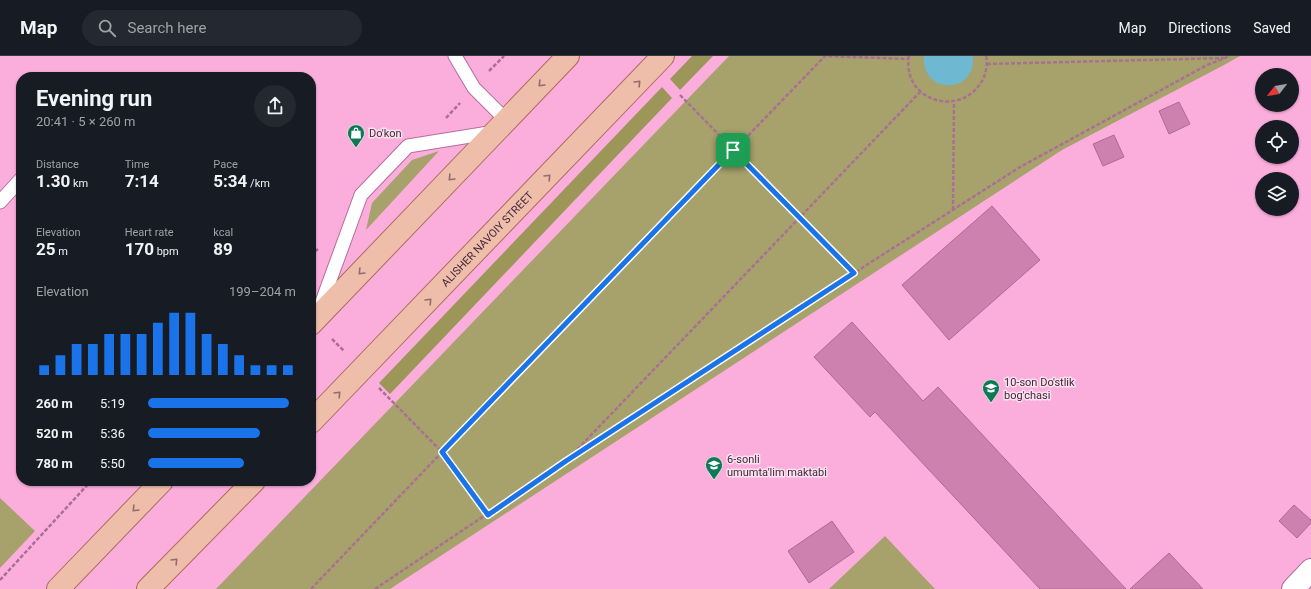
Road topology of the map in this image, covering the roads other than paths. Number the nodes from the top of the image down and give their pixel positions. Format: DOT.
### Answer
graph roads {
  1 [pos="455,56"];
  2 [pos="568,56"];
  3 [pos="663,56"];
  4 [pos="501,126"];
  5 [pos="16,184"];
  6 [pos="0,202"];
  7 [pos="316,314"];
  8 [pos="316,319"];
  9 [pos="316,417"];
  10 [pos="157,486"];
  11 [pos="249,486"];
  12 [pos="1311,570"];
  13 [pos="58,589"];
  14 [pos="148,589"];
  15 [pos="1293,589"];
  1 -- 4 [label="lane"];
  2 -- 4 [label="main road, one-way"];
  9 -- 3 [label="main road, ALISHER NAVOIY STREET, one-way"];
  4 -- 7 [label="lane"];
  4 -- 8 [label="main road, one-way"];
  5 -- 6 [label="lane"];
  10 -- 13 [label="main road, one-way"];
  14 -- 11 [label="main road, one-way"];
  12 -- 15 [label="street"];
}
